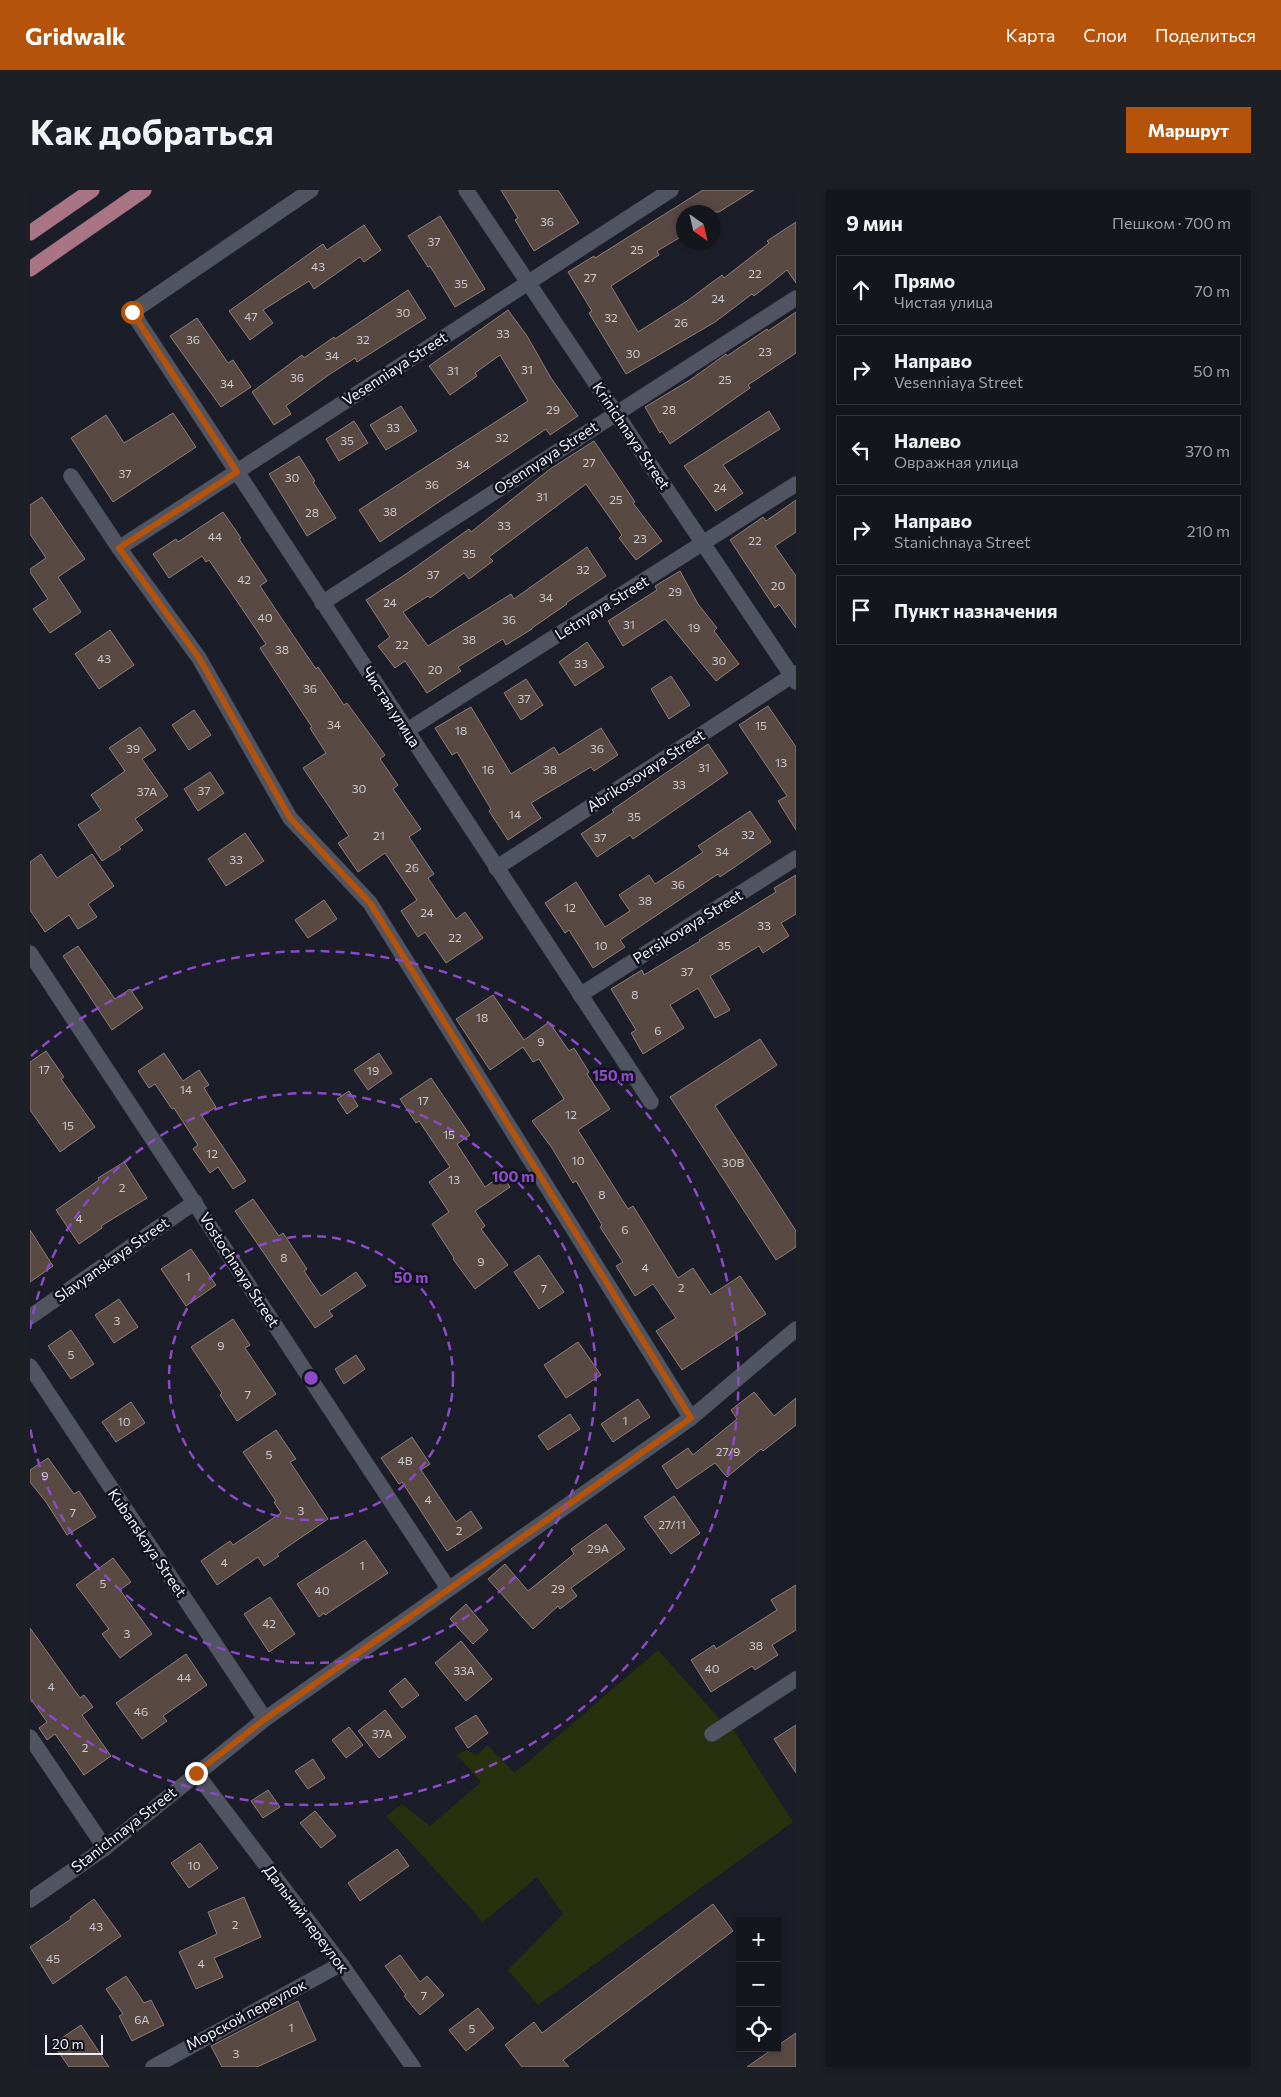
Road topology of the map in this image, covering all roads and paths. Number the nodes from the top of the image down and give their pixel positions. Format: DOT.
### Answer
graph roads {
  1 [pos="92,190"];
  2 [pos="144,190"];
  3 [pos="311,190"];
  4 [pos="466,190"];
  5 [pos="671,190"];
  6 [pos="30,233"];
  7 [pos="30,269"];
  8 [pos="528,283"];
  9 [pos="796,298"];
  10 [pos="615,413"];
  11 [pos="237,472"];
  12 [pos="71,476"];
  13 [pos="796,484"];
  14 [pos="703,544"];
  15 [pos="119,548"];
  16 [pos="322,603"];
  17 [pos="795,677"];
  18 [pos="406,731"];
  19 [pos="796,858"];
  20 [pos="496,868"];
  21 [pos="30,953"];
  22 [pos="580,995"];
  23 [pos="651,1102"];
  24 [pos="195,1202"];
  25 [pos="30,1317"];
  26 [pos="796,1329"];
  27 [pos="30,1366"];
  28 [pos="691,1418"];
  29 [pos="448,1588"];
  30 [pos="796,1679"];
  31 [pos="265,1719"];
  32 [pos="712,1734"];
  33 [pos="30,1737"];
  34 [pos="196,1773"];
  35 [pos="105,1848"];
  36 [pos="30,1900"];
  37 [pos="341,1964"];
  38 [pos="153,2067"];
  39 [pos="412,2067"];
  1 -- 6 [label="main road"];
  2 -- 7 [label="main road"];
  3 -- 11 [label="street, Чистая улица"];
  4 -- 8 [label="street, Krinichnaya Street"];
  5 -- 8 [label="street, Vesenniaya Street"];
  8 -- 10 [label="street, Krinichnaya Street"];
  8 -- 11 [label="street, Vesenniaya Street"];
  9 -- 10 [label="street, Osennyaya Street"];
  10 -- 14 [label="street, Krinichnaya Street"];
  10 -- 16 [label="street, Osennyaya Street"];
  11 -- 15 [label="street, Vesenniaya Street"];
  11 -- 16 [label="street, Чистая улица"];
  12 -- 15 [label="street"];
  13 -- 14 [label="street, Letnyaya Street"];
  14 -- 17 [label="street, Krinichnaya Street"];
  14 -- 18 [label="street, Letnyaya Street"];
  15 -- 28 [label="street"];
  16 -- 18 [label="street, Чистая улица"];
  17 -- 20 [label="street, Abrikosovaya Street"];
  18 -- 20 [label="street, Чистая улица"];
  19 -- 22 [label="street, Persikovaya Street"];
  20 -- 22 [label="street, Чистая улица"];
  21 -- 24 [label="street, Vostochnaya Street"];
  22 -- 23 [label="street, Чистая улица"];
  24 -- 25 [label="street, Slavyanskaya Street"];
  24 -- 29 [label="street, Vostochnaya Street"];
  26 -- 28 [label="street, Stanichnaya Street"];
  27 -- 31 [label="street, Kubanskaya Street"];
  28 -- 29 [label="street, Stanichnaya Street"];
  29 -- 31 [label="street, Stanichnaya Street"];
  30 -- 32 [label="street"];
  31 -- 34 [label="street, Stanichnaya Street"];
  33 -- 35 [label="street"];
  34 -- 35 [label="street, Stanichnaya Street"];
  34 -- 37 [label="street, Дальний переулок"];
  35 -- 36 [label="street, Stanichnaya Street"];
  37 -- 38 [label="street, Морской переулок"];
  37 -- 39 [label="street, Дальний переулок"];
}
